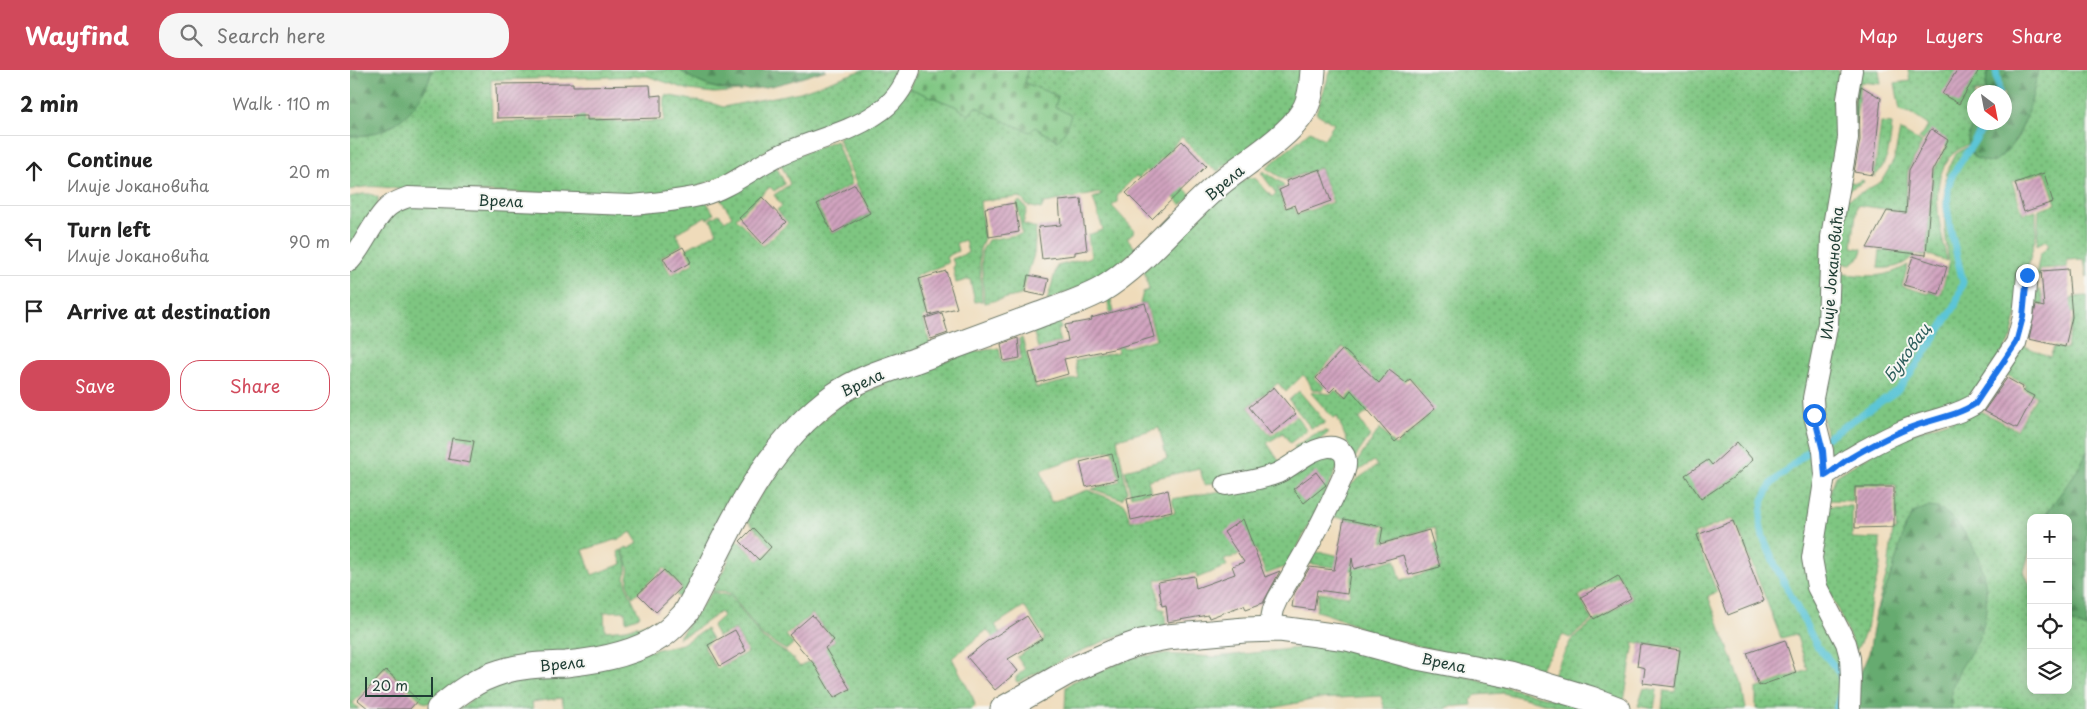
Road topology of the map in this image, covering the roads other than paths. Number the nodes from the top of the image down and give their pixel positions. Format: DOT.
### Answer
graph roads {
  1 [pos="910,70"];
  2 [pos="1313,70"];
  3 [pos="1852,70"];
  4 [pos="350,261"];
  5 [pos="2027,275"];
  6 [pos="1825,476"];
  7 [pos="1226,485"];
  8 [pos="1269,629"];
  9 [pos="439,709"];
  10 [pos="1003,709"];
  11 [pos="1617,709"];
  12 [pos="1850,709"];
  1 -- 4 [label="street, Врела"];
  2 -- 9 [label="street, Врела"];
  3 -- 6 [label="street, Илије Јокановића"];
  5 -- 6 [label="street"];
  6 -- 12 [label="street, Илије Јокановића"];
  7 -- 8 [label="street"];
  8 -- 10 [label="street, Врела"];
  8 -- 11 [label="street, Врела"];
}
